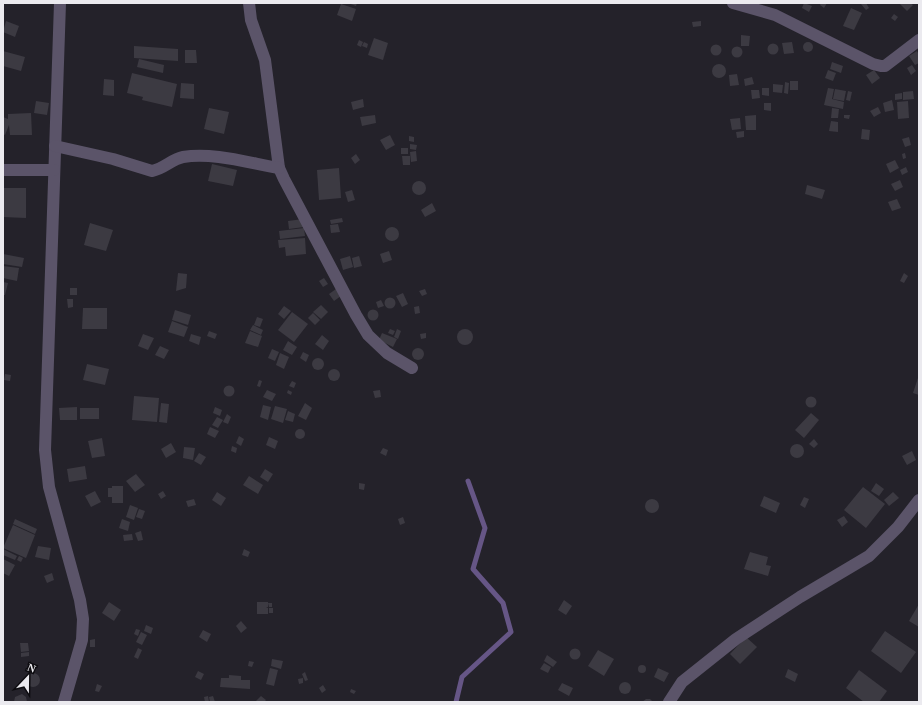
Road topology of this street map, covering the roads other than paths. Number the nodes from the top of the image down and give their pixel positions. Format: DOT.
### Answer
graph roads {
  1 [pos="60,3"];
  2 [pos="249,3"];
  3 [pos="733,3"];
  4 [pos="919,40"];
  5 [pos="55,146"];
  6 [pos="279,168"];
  7 [pos="3,170"];
  8 [pos="54,170"];
  9 [pos="412,368"];
  10 [pos="919,500"];
  11 [pos="64,702"];
  12 [pos="669,702"];
  1 -- 5 [label="street"];
  2 -- 6 [label="street"];
  3 -- 4 [label="street"];
  5 -- 6 [label="street"];
  5 -- 8 [label="street"];
  6 -- 9 [label="street"];
  7 -- 8 [label="street"];
  8 -- 11 [label="street"];
  10 -- 12 [label="street"];
}
